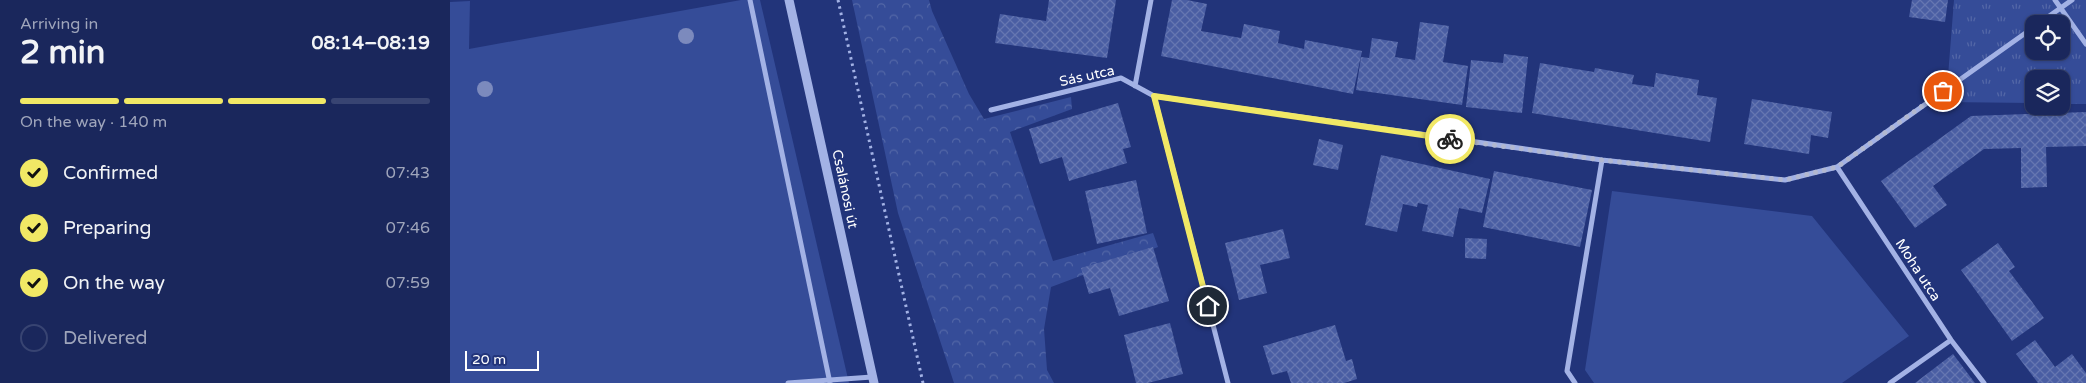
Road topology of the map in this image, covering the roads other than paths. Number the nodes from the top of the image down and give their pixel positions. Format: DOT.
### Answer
graph roads {
  1 [pos="750,0"];
  2 [pos="789,0"];
  3 [pos="1151,0"];
  4 [pos="2055,0"];
  5 [pos="2072,0"];
  6 [pos="2061,8"];
  7 [pos="2051,15"];
  8 [pos="2025,33"];
  9 [pos="2086,44"];
  10 [pos="1135,86"];
  11 [pos="1154,96"];
  12 [pos="991,110"];
  13 [pos="1602,160"];
  14 [pos="1837,167"];
  15 [pos="1951,340"];
  16 [pos="873,380"];
  17 [pos="830,381"];
  18 [pos="788,383"];
  19 [pos="1228,383"];
  20 [pos="1575,383"];
  21 [pos="1890,383"];
  22 [pos="1984,383"];
  1 -- 17 [label="street"];
  2 -- 16 [label="street, Csalánosi út"];
  3 -- 10 [label="street"];
  4 -- 6 [label="street"];
  5 -- 6 [label="street"];
  6 -- 7 [label="street"];
  6 -- 9 [label="street"];
  8 -- 14 [label="street, Sás utca"];
  10 -- 11 [label="street, Sás utca"];
  10 -- 12 [label="street, Sás utca"];
  11 -- 13 [label="street, Sás utca"];
  11 -- 19 [label="street"];
  13 -- 14 [label="street, Sás utca"];
  13 -- 20 [label="street"];
  14 -- 15 [label="street, Moha utca"];
  15 -- 21 [label="street"];
  15 -- 22 [label="street, Moha utca"];
  16 -- 17 [label="street"];
  17 -- 18 [label="street"];
}
